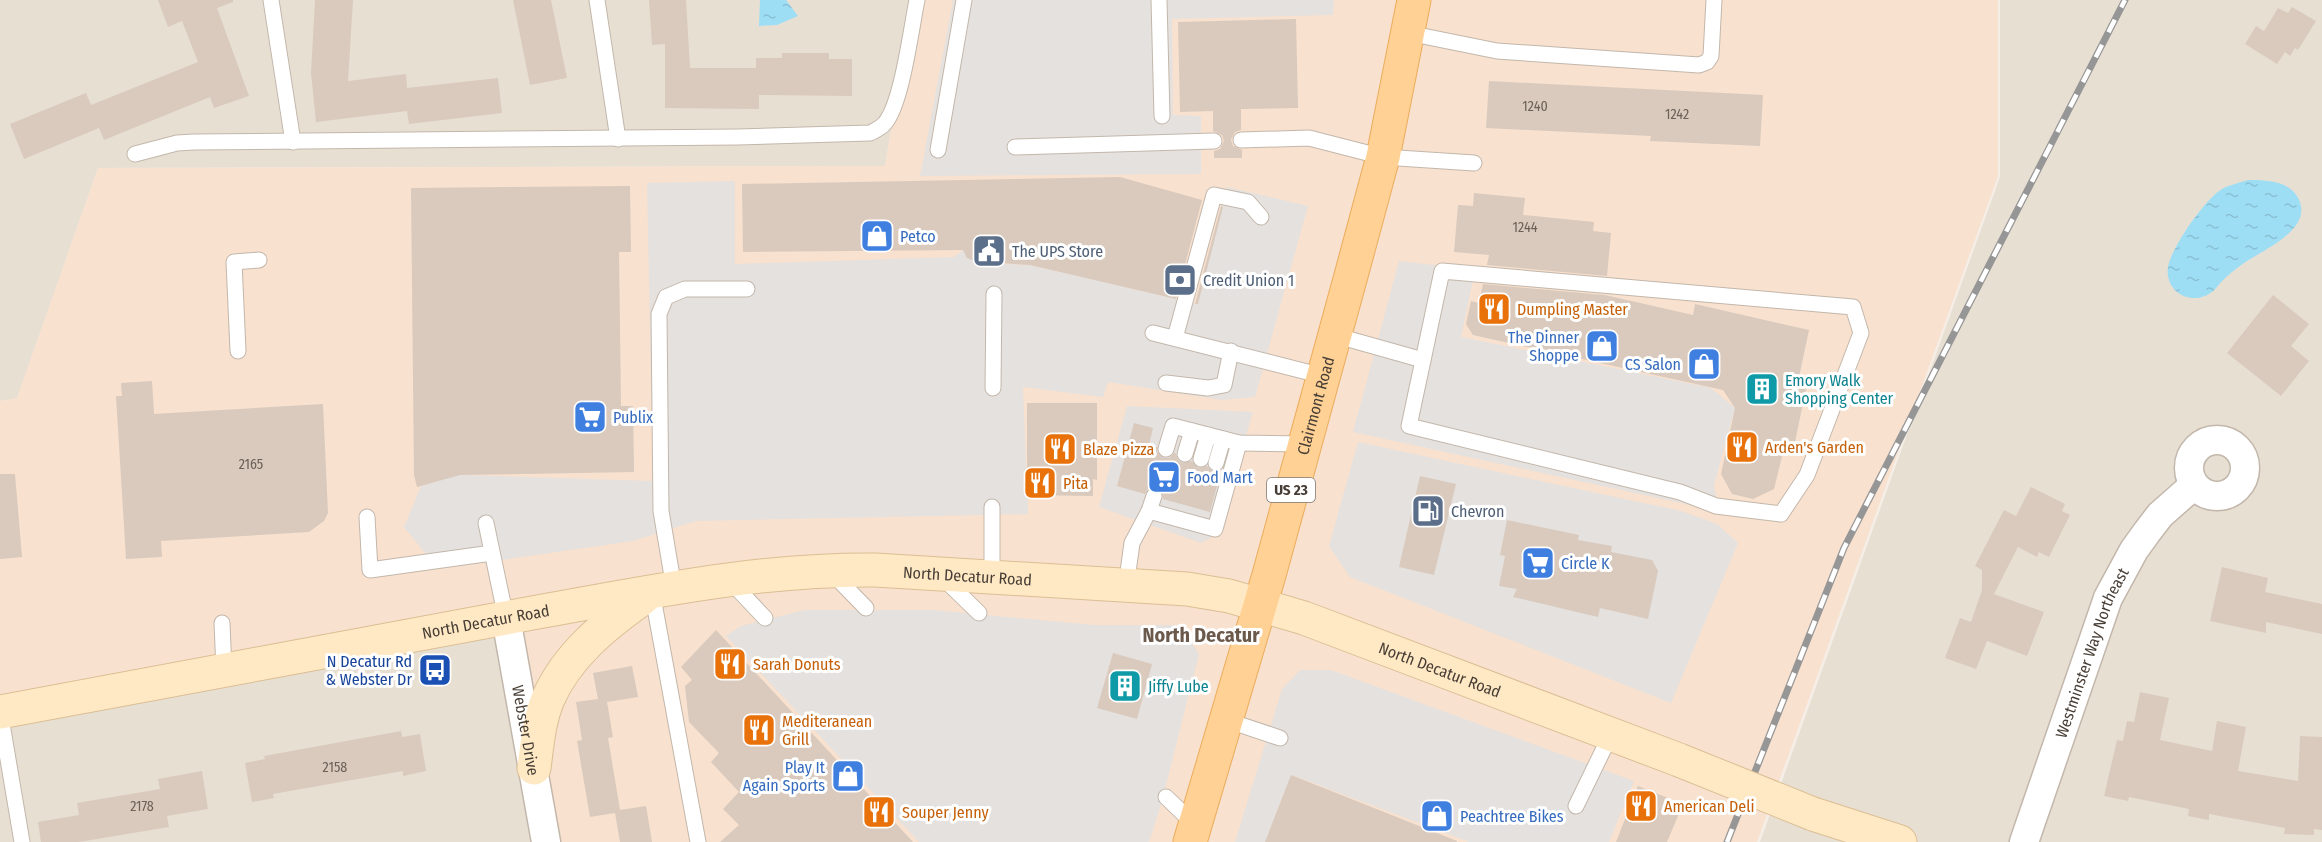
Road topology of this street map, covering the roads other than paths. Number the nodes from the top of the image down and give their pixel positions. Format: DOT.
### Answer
graph roads {
  1 [pos="271,0"];
  2 [pos="597,0"];
  3 [pos="917,0"];
  4 [pos="964,0"];
  5 [pos="1159,0"];
  6 [pos="1414,0"];
  7 [pos="1714,0"];
  8 [pos="1408,33"];
  9 [pos="1162,116"];
  10 [pos="618,139"];
  11 [pos="1241,140"];
  12 [pos="1214,141"];
  13 [pos="293,142"];
  14 [pos="1015,147"];
  15 [pos="938,150"];
  16 [pos="135,154"];
  17 [pos="1383,157"];
  18 [pos="1474,163"];
  19 [pos="1261,217"];
  20 [pos="259,260"];
  21 [pos="747,290"];
  22 [pos="994,294"];
  23 [pos="1153,333"];
  24 [pos="1334,335"];
  25 [pos="1175,338"];
  26 [pos="238,351"];
  27 [pos="1231,351"];
  28 [pos="1424,360"];
  29 [pos="1323,376"];
  30 [pos="1166,383"];
  31 [pos="993,388"];
  32 [pos="1192,431"];
  33 [pos="1216,437"];
  34 [pos="1239,443"];
  35 [pos="1304,444"];
  36 [pos="1166,449"];
  37 [pos="1185,454"];
  38 [pos="1209,461"];
  39 [pos="2194,485"];
  40 [pos="1154,496"];
  41 [pos="992,507"];
  42 [pos="1149,512"];
  43 [pos="368,518"];
  44 [pos="486,523"];
  45 [pos="492,553"];
  46 [pos="829,570"];
  47 [pos="939,574"];
  48 [pos="992,578"];
  49 [pos="729,579"];
  50 [pos="1126,586"];
  51 [pos="663,590"];
  52 [pos="1259,604"];
  53 [pos="866,608"];
  54 [pos="979,613"];
  55 [pos="506,618"];
  56 [pos="765,618"];
  57 [pos="222,623"];
  58 [pos="224,671"];
  59 [pos="0,712"];
  60 [pos="1226,720"];
  61 [pos="1611,734"];
  62 [pos="1280,738"];
  63 [pos="534,768"];
  64 [pos="1166,797"];
  65 [pos="1576,806"];
  66 [pos="1192,834"];
  67 [pos="22,842"];
  68 [pos="546,842"];
  69 [pos="698,842"];
  70 [pos="1900,842"];
  71 [pos="2024,842"];
  1 -- 13 [label="lane"];
  2 -- 10 [label="lane"];
  3 -- 10 [label="lane"];
  4 -- 15 [label="lane"];
  5 -- 9 [label="lane"];
  6 -- 8 [label="main road, Clairmont Road / US 23"];
  7 -- 8 [label="lane"];
  8 -- 17 [label="main road, Clairmont Road / US 23"];
  10 -- 13 [label="lane"];
  11 -- 17 [label="lane"];
  12 -- 14 [label="lane"];
  13 -- 16 [label="lane"];
  17 -- 18 [label="lane"];
  17 -- 24 [label="main road, Clairmont Road / US 23"];
  19 -- 25 [label="lane"];
  20 -- 26 [label="lane"];
  21 -- 51 [label="lane"];
  22 -- 31 [label="lane"];
  23 -- 25 [label="lane"];
  24 -- 28 [label="lane"];
  24 -- 29 [label="main road, Clairmont Road / US 23"];
  25 -- 27 [label="lane"];
  27 -- 29 [label="lane"];
  27 -- 30 [label="lane"];
  28 -- 28 [label="lane"];
  29 -- 35 [label="main road, Clairmont Road / US 23"];
  32 -- 33 [label="lane"];
  32 -- 36 [label="lane"];
  32 -- 37 [label="lane"];
  33 -- 34 [label="lane"];
  33 -- 38 [label="lane"];
  34 -- 35 [label="lane"];
  34 -- 42 [label="lane"];
  35 -- 52 [label="main road, Clairmont Road / US 23"];
  39 -- 71 [label="street, Westminster Way Northeast"];
  40 -- 42 [label="lane"];
  41 -- 48 [label="lane"];
  42 -- 50 [label="lane"];
  43 -- 45 [label="lane"];
  44 -- 45 [label="lane"];
  45 -- 55 [label="lane"];
  46 -- 47 [label="main road, North Decatur Road"];
  46 -- 49 [label="main road, North Decatur Road"];
  46 -- 53 [label="lane"];
  47 -- 48 [label="main road, North Decatur Road"];
  47 -- 54 [label="lane"];
  48 -- 50 [label="main road, North Decatur Road"];
  49 -- 51 [label="main road, North Decatur Road"];
  49 -- 56 [label="lane"];
  50 -- 52 [label="main road, North Decatur Road"];
  51 -- 55 [label="main road, North Decatur Road"];
  51 -- 63 [label="main road"];
  51 -- 69 [label="lane"];
  52 -- 60 [label="main road, Clairmont Road / US 23"];
  52 -- 61 [label="main road, North Decatur Road"];
  55 -- 58 [label="main road, North Decatur Road"];
  55 -- 63 [label="street, Webster Drive"];
  57 -- 58 [label="lane"];
  58 -- 59 [label="main road, North Decatur Road"];
  59 -- 67 [label="lane"];
  60 -- 62 [label="lane"];
  60 -- 66 [label="main road, Clairmont Road / US 23"];
  61 -- 65 [label="lane"];
  61 -- 70 [label="main road, North Decatur Road, bridge"];
  63 -- 68 [label="street, Webster Drive"];
  64 -- 66 [label="lane"];
}
